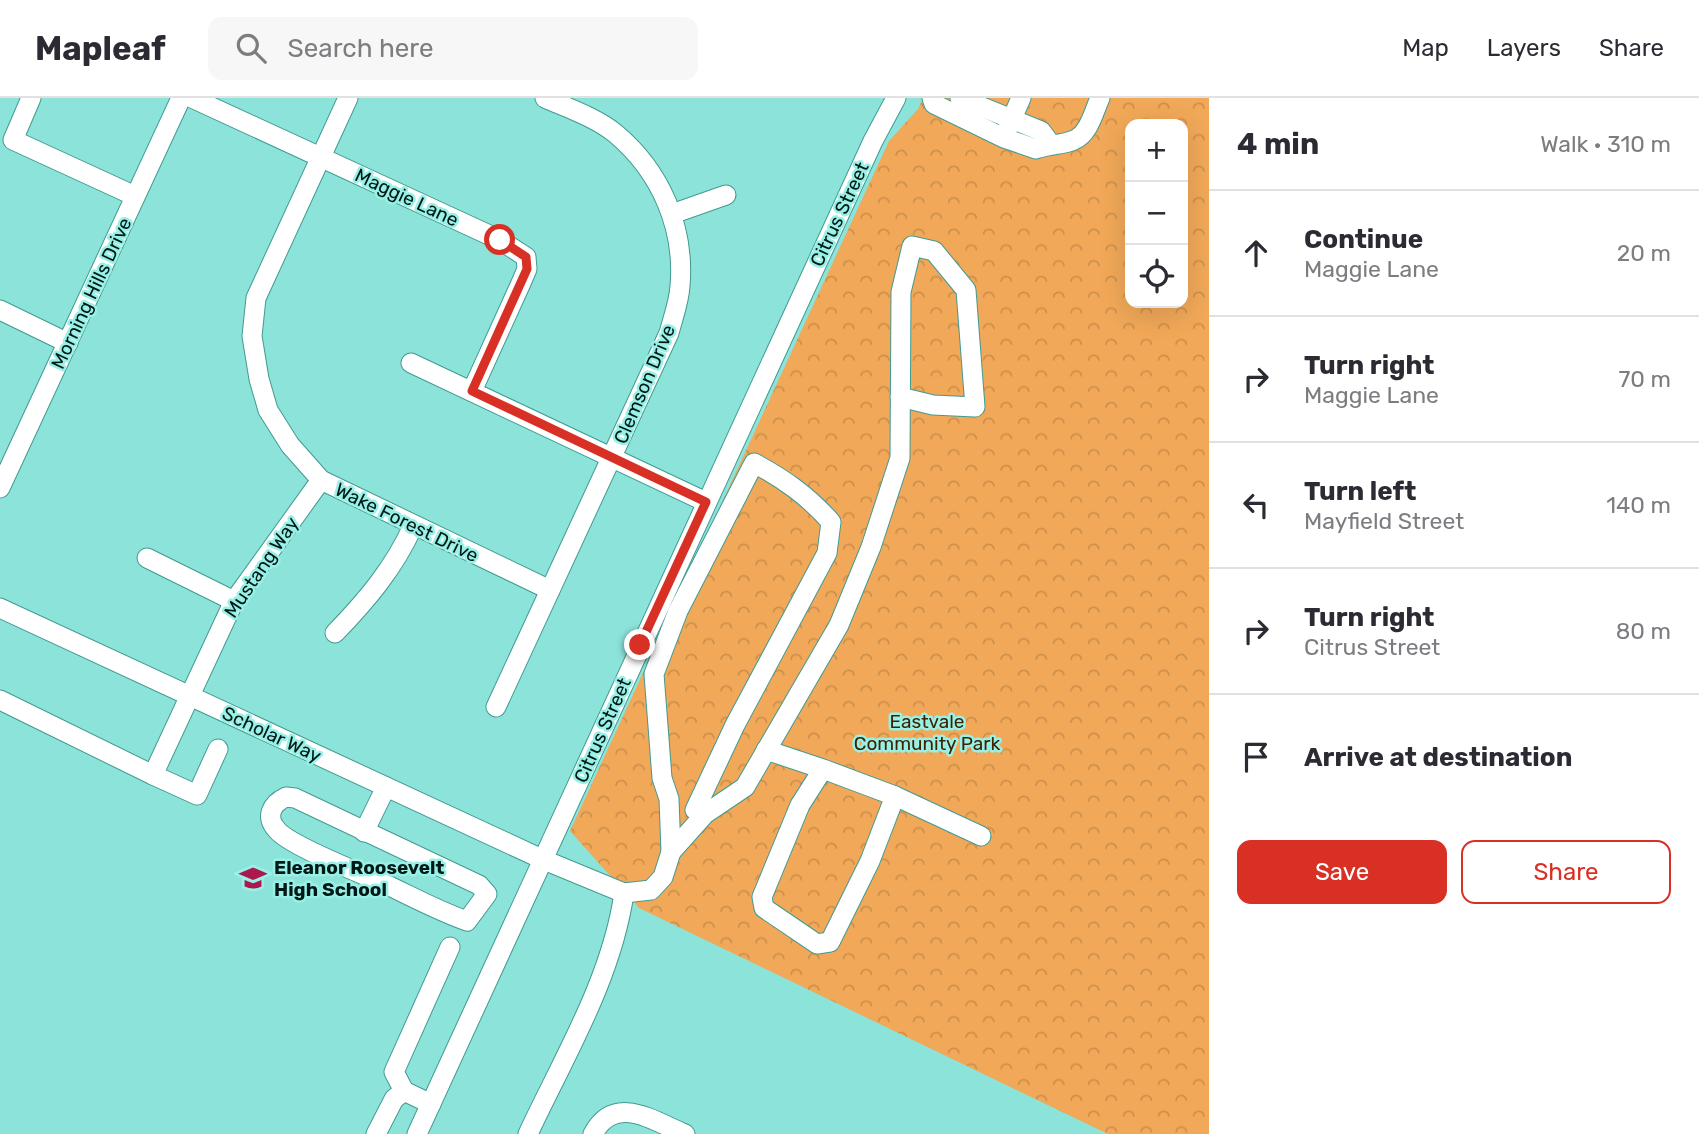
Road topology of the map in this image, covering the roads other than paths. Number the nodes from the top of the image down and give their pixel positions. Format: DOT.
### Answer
graph roads {
  1 [pos="31,98"];
  2 [pos="181,98"];
  3 [pos="192,98"];
  4 [pos="348,98"];
  5 [pos="545,98"];
  6 [pos="896,98"];
  7 [pos="932,98"];
  8 [pos="960,98"];
  9 [pos="1021,98"];
  10 [pos="1100,98"];
  11 [pos="1008,129"];
  12 [pos="320,157"];
  13 [pos="726,195"];
  14 [pos="135,197"];
  15 [pos="672,214"];
  16 [pos="0,310"];
  17 [pos="68,343"];
  18 [pos="411,363"];
  19 [pos="472,391"];
  20 [pos="900,397"];
  21 [pos="611,459"];
  22 [pos="321,480"];
  23 [pos="1,488"];
  24 [pos="706,502"];
  25 [pos="413,526"];
  26 [pos="147,558"];
  27 [pos="550,590"];
  28 [pos="234,601"];
  29 [pos="0,608"];
  30 [pos="335,633"];
  31 [pos="190,696"];
  32 [pos="0,700"];
  33 [pos="496,707"];
  34 [pos="218,749"];
  35 [pos="766,750"];
  36 [pos="823,769"];
  37 [pos="153,775"];
  38 [pos="386,787"];
  39 [pos="895,796"];
  40 [pos="669,799"];
  41 [pos="700,812"];
  42 [pos="364,832"];
  43 [pos="981,836"];
  44 [pos="671,852"];
  45 [pos="544,860"];
  46 [pos="624,893"];
  47 [pos="450,947"];
  48 [pos="404,1091"];
  49 [pos="431,1104"];
  50 [pos="376,1134"];
  51 [pos="417,1134"];
  52 [pos="528,1134"];
  53 [pos="593,1134"];
  54 [pos="685,1134"];
  1 -- 14 [label="street"];
  2 -- 14 [label="street, Morning Hills Drive"];
  3 -- 12 [label="street, Maggie Lane"];
  4 -- 12 [label="street, Wake Forest Drive"];
  5 -- 15 [label="street, Clemson Drive"];
  6 -- 24 [label="street, Citrus Street"];
  7 -- 11 [label="street"];
  8 -- 11 [label="street"];
  9 -- 11 [label="street"];
  10 -- 11 [label="street"];
  12 -- 19 [label="street, Maggie Lane"];
  12 -- 22 [label="street, Wake Forest Drive"];
  13 -- 15 [label="street"];
  14 -- 17 [label="street, Morning Hills Drive"];
  15 -- 21 [label="street, Clemson Drive"];
  16 -- 17 [label="street"];
  17 -- 23 [label="street, Morning Hills Drive"];
  18 -- 19 [label="street"];
  19 -- 21 [label="street"];
  20 -- 20 [label="street"];
  20 -- 35 [label="street"];
  21 -- 24 [label="street"];
  21 -- 27 [label="street, Clemson Drive"];
  22 -- 25 [label="street, Wake Forest Drive"];
  22 -- 28 [label="street, Mustang Way"];
  24 -- 45 [label="street, Citrus Street"];
  25 -- 27 [label="street, Wake Forest Drive"];
  25 -- 30 [label="street"];
  26 -- 28 [label="street"];
  27 -- 33 [label="street, Clemson Drive"];
  28 -- 31 [label="street, Mustang Way"];
  29 -- 31 [label="street, Scholar Way"];
  31 -- 37 [label="street, Mustang Way"];
  31 -- 38 [label="street, Scholar Way"];
  32 -- 37 [label="street"];
  34 -- 37 [label="street"];
  35 -- 36 [label="street"];
  35 -- 41 [label="street"];
  36 -- 39 [label="street"];
  36 -- 39 [label="street"];
  38 -- 42 [label="street"];
  38 -- 45 [label="street, Scholar Way"];
  39 -- 43 [label="street"];
  40 -- 41 [label="street"];
  40 -- 41 [label="street"];
  40 -- 44 [label="street"];
  41 -- 44 [label="street"];
  42 -- 42 [label="street"];
  44 -- 46 [label="street"];
  45 -- 46 [label="street, Scholar Way"];
  45 -- 49 [label="street, Citrus Street"];
  46 -- 52 [label="street"];
  47 -- 48 [label="street"];
  48 -- 49 [label="street"];
  48 -- 50 [label="street"];
  49 -- 51 [label="street, Citrus Street"];
  53 -- 54 [label="street"];
}
